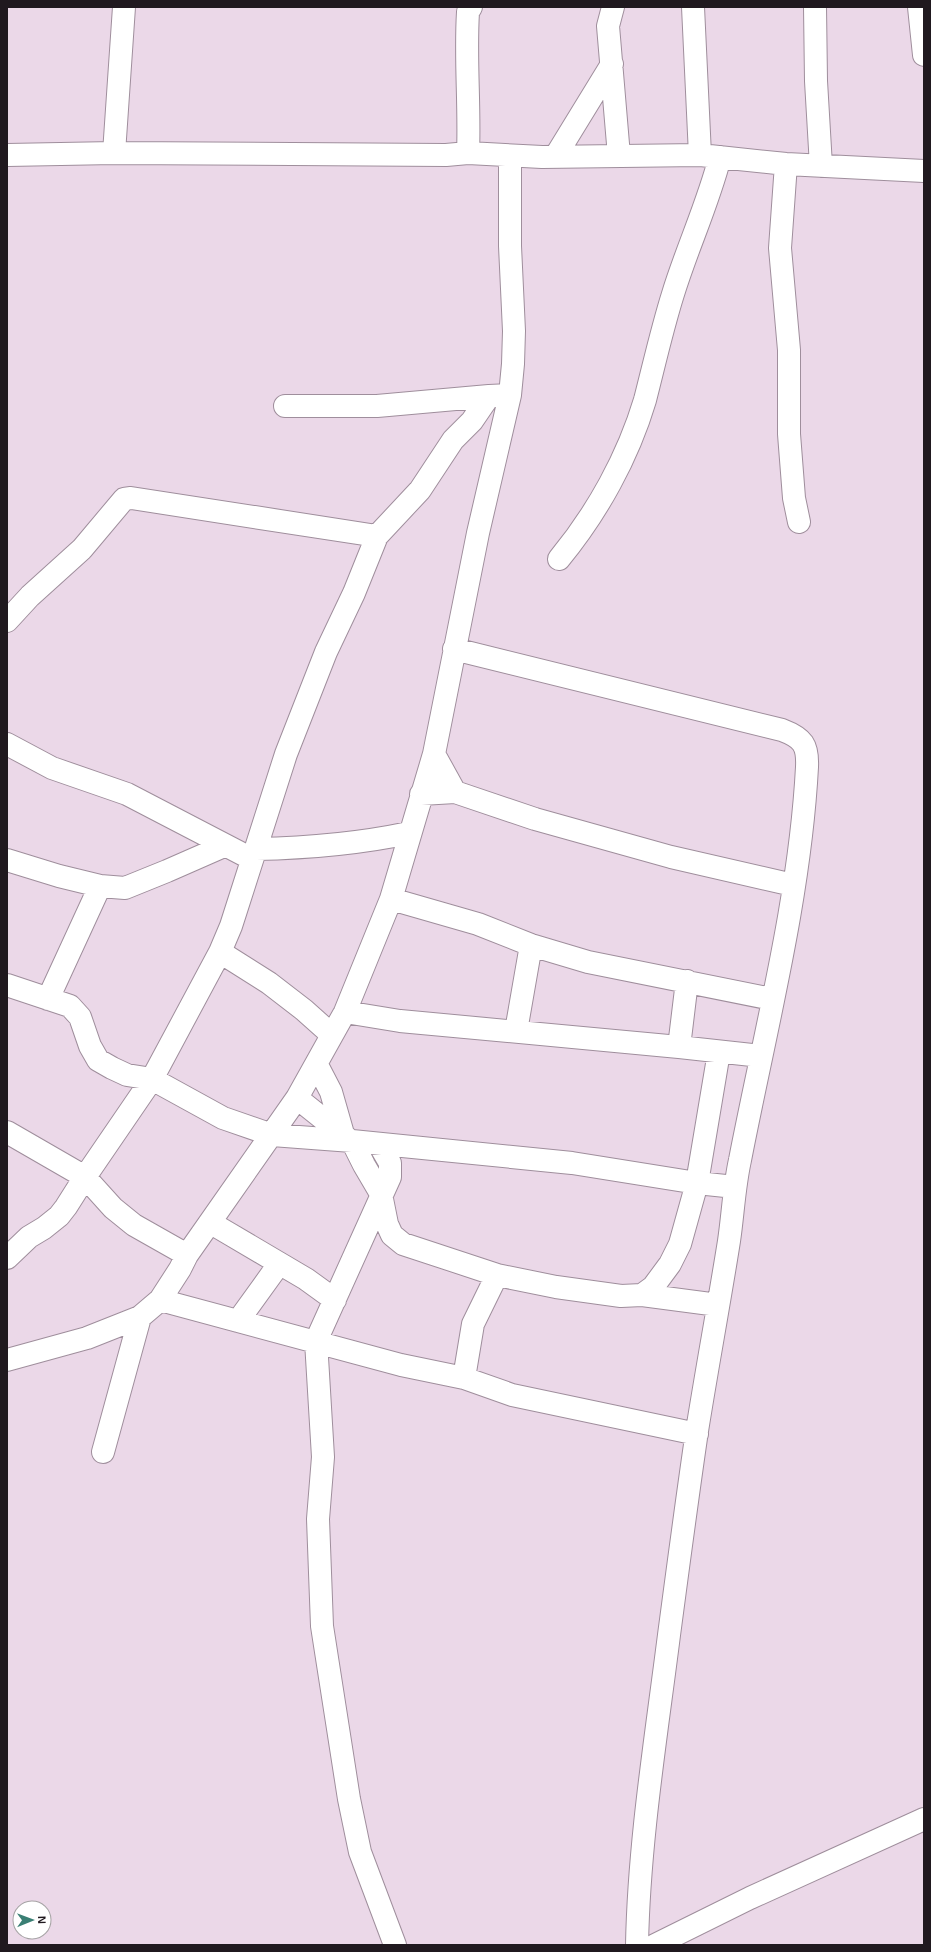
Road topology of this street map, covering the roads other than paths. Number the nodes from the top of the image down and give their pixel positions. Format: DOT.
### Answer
graph roads {
  1 [pos="124,7"];
  2 [pos="471,7"];
  3 [pos="693,7"];
  4 [pos="815,7"];
  5 [pos="919,7"];
  6 [pos="607,13"];
  7 [pos="924,55"];
  8 [pos="612,64"];
  9 [pos="114,153"];
  10 [pos="468,153"];
  11 [pos="7,155"];
  12 [pos="510,156"];
  13 [pos="619,156"];
  14 [pos="710,156"];
  15 [pos="555,157"];
  16 [pos="786,164"];
  17 [pos="821,166"];
  18 [pos="924,171"];
  19 [pos="499,396"];
  20 [pos="285,406"];
  21 [pos="799,522"];
  22 [pos="377,536"];
  23 [pos="559,559"];
  24 [pos="7,621"];
  25 [pos="454,649"];
  26 [pos="7,744"];
  27 [pos="434,754"];
  28 [pos="455,792"];
  29 [pos="422,794"];
  30 [pos="409,833"];
  31 [pos="224,846"];
  32 [pos="257,846"];
  33 [pos="7,860"];
  34 [pos="793,885"];
  35 [pos="100,886"];
  36 [pos="391,899"];
  37 [pos="531,945"];
  38 [pos="220,952"];
  39 [pos="687,981"];
  40 [pos="7,984"];
  41 [pos="48,999"];
  42 [pos="772,999"];
  43 [pos="345,1012"];
  44 [pos="516,1031"];
  45 [pos="332,1035"];
  46 [pos="679,1047"];
  47 [pos="720,1052"];
  48 [pos="761,1056"];
  49 [pos="317,1065"];
  50 [pos="152,1079"];
  51 [pos="297,1098"];
  52 [pos="7,1132"];
  53 [pos="272,1135"];
  54 [pos="348,1139"];
  55 [pos="379,1144"];
  56 [pos="85,1177"];
  57 [pos="697,1183"];
  58 [pos="735,1187"];
  59 [pos="381,1194"];
  60 [pos="211,1223"];
  61 [pos="187,1255"];
  62 [pos="7,1258"];
  63 [pos="279,1264"];
  64 [pos="497,1275"];
  65 [pos="642,1295"];
  66 [pos="160,1300"];
  67 [pos="336,1300"];
  68 [pos="718,1305"];
  69 [pos="140,1317"];
  70 [pos="238,1321"];
  71 [pos="316,1341"];
  72 [pos="7,1360"];
  73 [pos="464,1378"];
  74 [pos="697,1434"];
  75 [pos="103,1452"];
  76 [pos="924,1819"];
  77 [pos="395,1945"];
  78 [pos="637,1945"];
  79 [pos="655,1945"];
  1 -- 9 [label="street"];
  2 -- 10 [label="street"];
  3 -- 14 [label="street"];
  4 -- 17 [label="street"];
  5 -- 7 [label="street"];
  6 -- 8 [label="street"];
  8 -- 13 [label="street"];
  8 -- 15 [label="street"];
  9 -- 10 [label="street"];
  9 -- 11 [label="street"];
  10 -- 12 [label="street"];
  12 -- 15 [label="street"];
  12 -- 19 [label="street"];
  13 -- 14 [label="street"];
  13 -- 15 [label="street"];
  14 -- 16 [label="street"];
  14 -- 23 [label="street"];
  16 -- 17 [label="street"];
  16 -- 21 [label="street"];
  17 -- 18 [label="street"];
  19 -- 20 [label="street"];
  19 -- 22 [label="street"];
  19 -- 25 [label="street"];
  22 -- 24 [label="street"];
  22 -- 32 [label="street"];
  25 -- 27 [label="street"];
  25 -- 34 [label="street"];
  26 -- 31 [label="street"];
  27 -- 28 [label="street"];
  27 -- 29 [label="street"];
  28 -- 29 [label="street"];
  28 -- 34 [label="street"];
  29 -- 30 [label="street"];
  30 -- 32 [label="street"];
  30 -- 36 [label="street"];
  31 -- 32 [label="street"];
  31 -- 35 [label="street"];
  32 -- 38 [label="street"];
  33 -- 35 [label="street"];
  34 -- 42 [label="street"];
  35 -- 41 [label="street"];
  36 -- 37 [label="street"];
  36 -- 43 [label="street"];
  37 -- 39 [label="street"];
  37 -- 44 [label="street"];
  38 -- 45 [label="street"];
  38 -- 50 [label="street"];
  39 -- 42 [label="street"];
  39 -- 46 [label="street"];
  40 -- 41 [label="street"];
  41 -- 50 [label="street"];
  42 -- 48 [label="street"];
  43 -- 44 [label="street"];
  43 -- 45 [label="street"];
  44 -- 46 [label="street"];
  45 -- 49 [label="street"];
  46 -- 47 [label="street"];
  47 -- 48 [label="street"];
  47 -- 57 [label="street"];
  48 -- 58 [label="street"];
  49 -- 51 [label="street"];
  49 -- 54 [label="street"];
  50 -- 53 [label="street"];
  50 -- 56 [label="street"];
  51 -- 53 [label="street"];
  51 -- 54 [label="street"];
  52 -- 56 [label="street"];
  53 -- 54 [label="street"];
  53 -- 60 [label="street"];
  54 -- 55 [label="street"];
  54 -- 59 [label="street"];
  55 -- 57 [label="street"];
  55 -- 59 [label="street"];
  56 -- 61 [label="street"];
  56 -- 62 [label="street"];
  57 -- 58 [label="street"];
  57 -- 65 [label="street"];
  58 -- 68 [label="street"];
  59 -- 64 [label="street"];
  59 -- 67 [label="street"];
  60 -- 61 [label="street"];
  60 -- 63 [label="street"];
  61 -- 66 [label="street"];
  63 -- 67 [label="street"];
  63 -- 70 [label="street"];
  64 -- 65 [label="street"];
  64 -- 73 [label="street"];
  65 -- 68 [label="street"];
  66 -- 69 [label="street"];
  66 -- 70 [label="street"];
  67 -- 71 [label="street"];
  68 -- 74 [label="street"];
  69 -- 72 [label="street"];
  69 -- 75 [label="street"];
  70 -- 71 [label="street"];
  71 -- 73 [label="street"];
  71 -- 77 [label="street"];
  73 -- 74 [label="street"];
  74 -- 78 [label="street"];
  76 -- 79 [label="street"];
}
